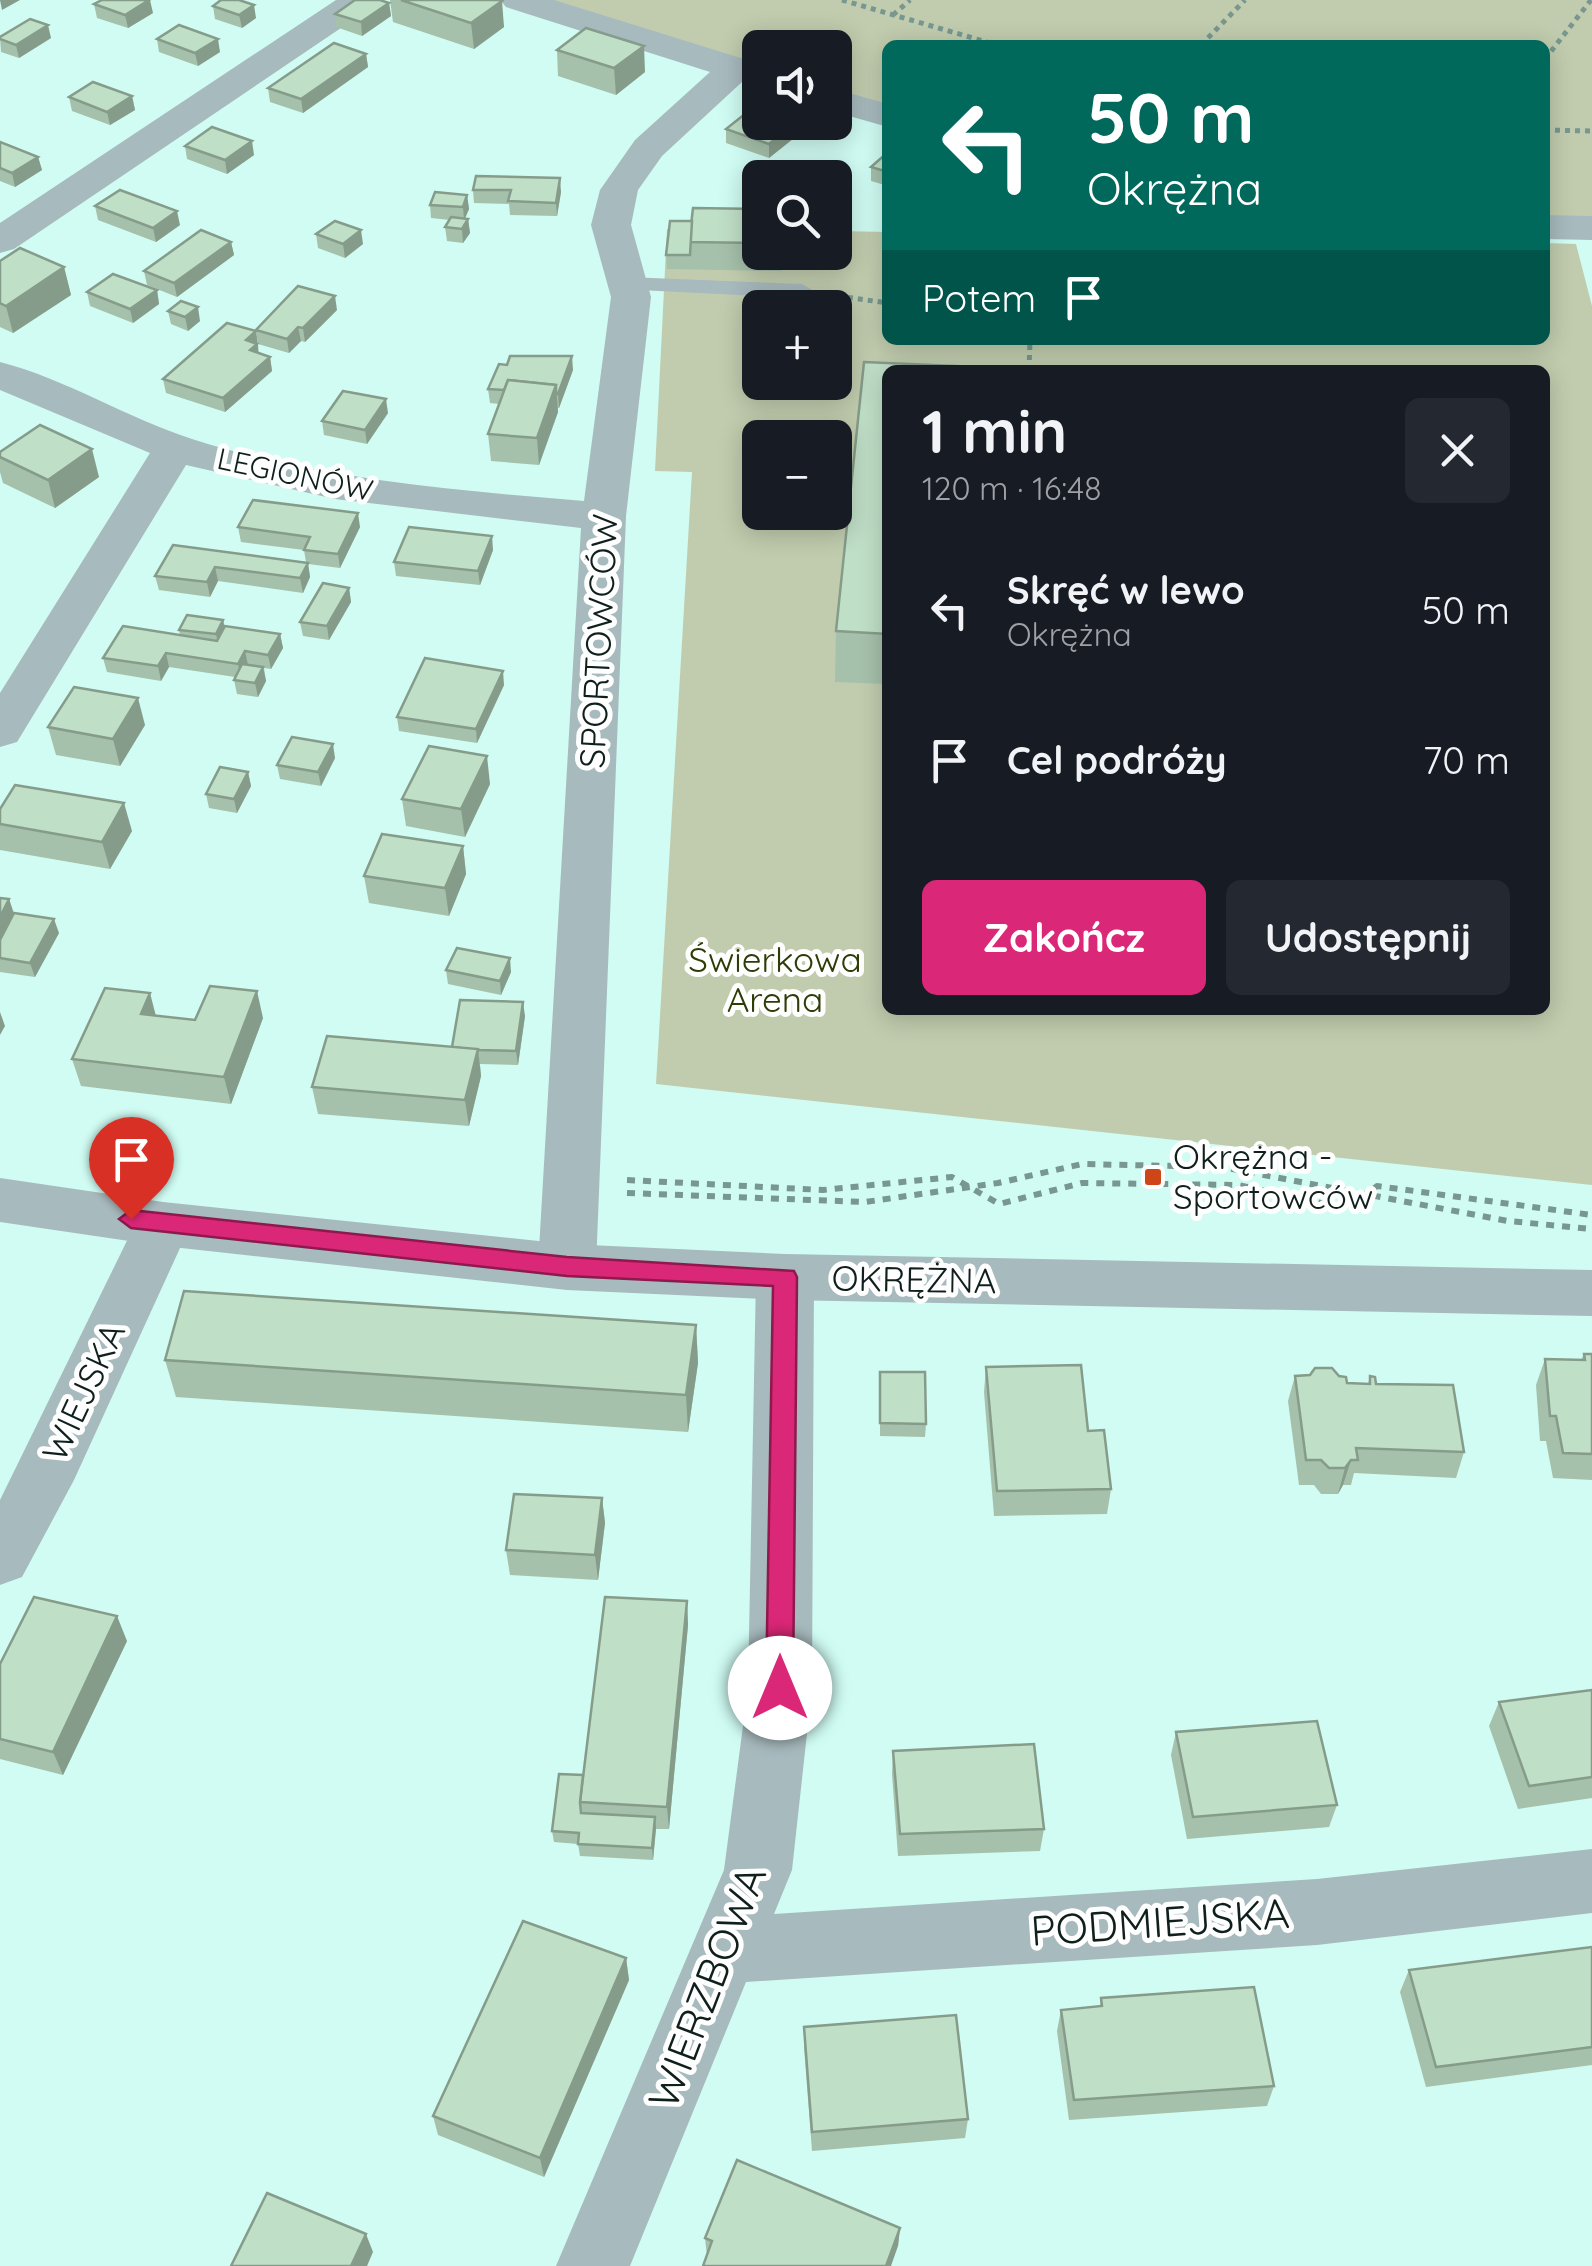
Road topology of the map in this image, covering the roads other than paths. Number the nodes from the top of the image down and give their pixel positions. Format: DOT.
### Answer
graph roads {
  1 [pos="360,0"];
  2 [pos="518,0"];
  3 [pos="742,70"];
  4 [pos="742,77"];
  5 [pos="852,105"];
  6 [pos="882,114"];
  7 [pos="1550,227"];
  8 [pos="1592,228"];
  9 [pos="0,241"];
  10 [pos="628,284"];
  11 [pos="758,290"];
  12 [pos="0,376"];
  13 [pos="176,448"];
  14 [pos="604,516"];
  15 [pos="0,731"];
  16 [pos="0,1200"];
  17 [pos="163,1224"];
  18 [pos="567,1267"];
  19 [pos="786,1277"];
  20 [pos="1592,1294"];
  21 [pos="0,1558"];
  22 [pos="1592,1881"];
  23 [pos="726,1950"];
  24 [pos="593,2266"];
  1 -- 9 [label="street"];
  2 -- 3 [label="street"];
  4 -- 10 [label="street, SPORTOWCÓW"];
  5 -- 6 [label="street"];
  7 -- 8 [label="street"];
  10 -- 11 [label="lane"];
  10 -- 14 [label="street, SPORTOWCÓW"];
  12 -- 13 [label="street, LEGIONÓW"];
  13 -- 14 [label="street, LEGIONÓW"];
  13 -- 15 [label="street"];
  14 -- 18 [label="street, SPORTOWCÓW"];
  16 -- 17 [label="street, OKRĘŻNA"];
  17 -- 18 [label="street, OKRĘŻNA"];
  17 -- 21 [label="street, WIEJSKA"];
  18 -- 19 [label="street, OKRĘŻNA"];
  19 -- 20 [label="street, OKRĘŻNA"];
  19 -- 23 [label="street, WIERZBOWA"];
  22 -- 23 [label="street, PODMIEJSKA"];
  23 -- 24 [label="street, WIERZBOWA"];
}
